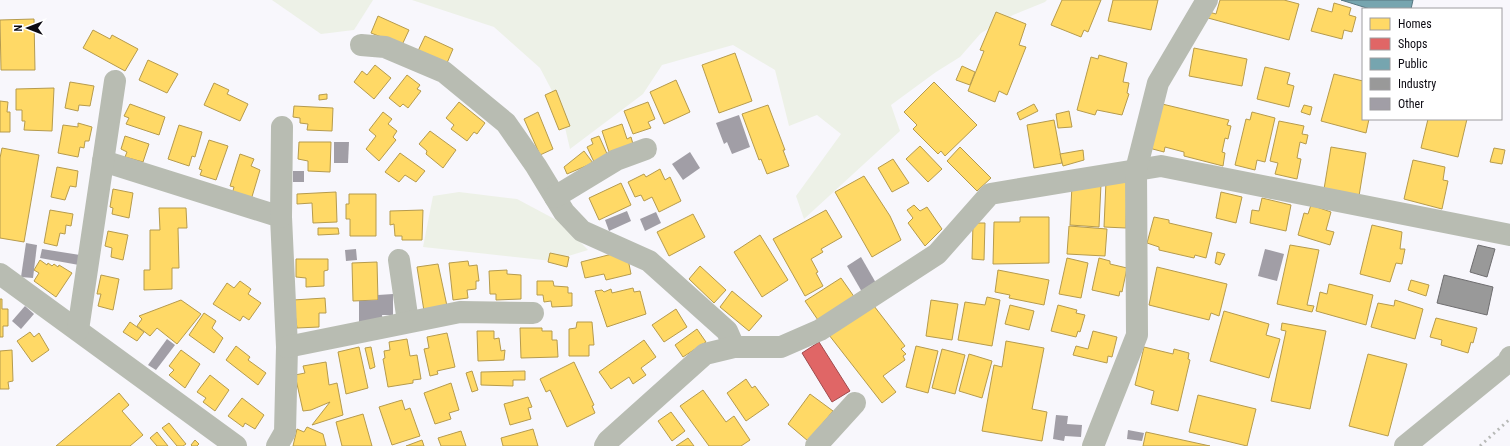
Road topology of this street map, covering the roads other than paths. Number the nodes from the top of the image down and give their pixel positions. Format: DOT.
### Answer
graph roads {
  1 [pos="1207,0"];
  2 [pos="361,45"];
  3 [pos="116,81"];
  4 [pos="282,126"];
  5 [pos="646,149"];
  6 [pos="103,161"];
  7 [pos="1136,170"];
  8 [pos="555,197"];
  9 [pos="281,217"];
  10 [pos="1510,235"];
  11 [pos="399,260"];
  12 [pos="0,274"];
  13 [pos="533,313"];
  14 [pos="408,322"];
  15 [pos="78,330"];
  16 [pos="288,347"];
  17 [pos="734,347"];
  18 [pos="1510,357"];
  19 [pos="854,403"];
  20 [pos="602,444"];
  21 [pos="236,446"];
  22 [pos="278,446"];
  23 [pos="816,446"];
  24 [pos="1093,446"];
  25 [pos="1405,446"];
  1 -- 7 [label="street"];
  2 -- 8 [label="street"];
  3 -- 6 [label="street"];
  4 -- 9 [label="street"];
  5 -- 8 [label="street"];
  6 -- 9 [label="street"];
  6 -- 15 [label="street"];
  7 -- 10 [label="street"];
  7 -- 17 [label="street"];
  7 -- 24 [label="street"];
  8 -- 17 [label="street"];
  9 -- 16 [label="street"];
  11 -- 14 [label="street"];
  12 -- 15 [label="street"];
  13 -- 14 [label="street"];
  14 -- 16 [label="street"];
  15 -- 21 [label="street"];
  16 -- 22 [label="street"];
  17 -- 20 [label="street"];
  18 -- 25 [label="street"];
  19 -- 23 [label="street"];
}
